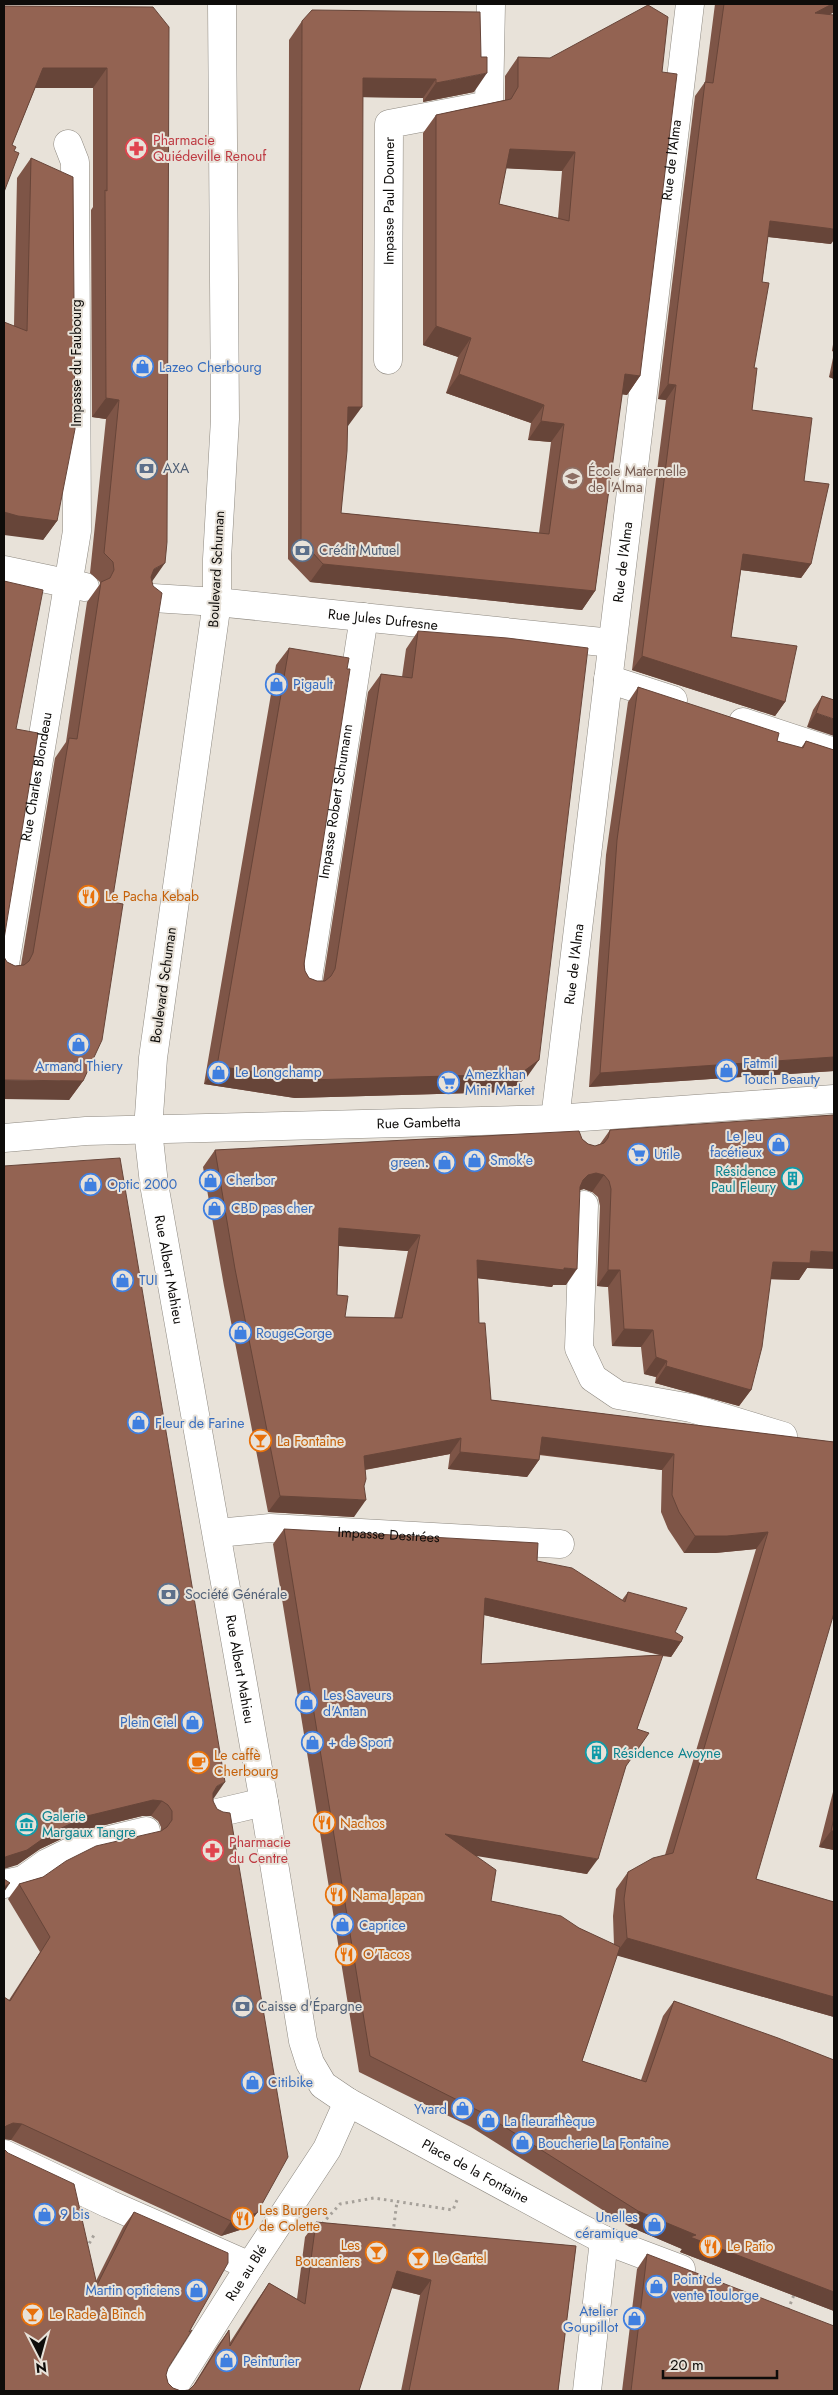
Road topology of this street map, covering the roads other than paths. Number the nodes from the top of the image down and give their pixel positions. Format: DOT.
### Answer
graph roads {
  1 [pos="222,4"];
  2 [pos="491,4"];
  3 [pos="690,4"];
  4 [pos="68,144"];
  5 [pos="388,360"];
  6 [pos="4,570"];
  7 [pos="77,585"];
  8 [pos="153,598"];
  9 [pos="217,602"];
  10 [pos="364,617"];
  11 [pos="612,643"];
  12 [pos="608,679"];
  13 [pos="693,706"];
  14 [pos="721,715"];
  15 [pos="834,752"];
  16 [pos="4,970"];
  17 [pos="307,984"];
  18 [pos="834,1099"];
  19 [pos="573,1125"];
  20 [pos="148,1130"];
  21 [pos="4,1138"];
  22 [pos="584,1205"];
  23 [pos="783,1436"];
  24 [pos="217,1533"];
  25 [pos="560,1544"];
  26 [pos="264,1802"];
  27 [pos="216,1813"];
  28 [pos="146,1831"];
  29 [pos="4,1884"];
  30 [pos="348,2102"];
  31 [pos="4,2154"];
  32 [pos="604,2240"];
  33 [pos="250,2266"];
  34 [pos="707,2279"];
  35 [pos="171,2391"];
  36 [pos="587,2391"];
  1 -- 9 [label="street, Boulevard Schuman"];
  2 -- 5 [label="street, Impasse Paul Doumer"];
  3 -- 11 [label="street, Rue de l'Alma"];
  4 -- 7 [label="street, Impasse du Faubourg"];
  6 -- 7 [label="street"];
  7 -- 16 [label="street, Rue Charles Blondeau"];
  8 -- 9 [label="street, Rue Jules Dufresne"];
  9 -- 10 [label="street, Rue Jules Dufresne"];
  9 -- 20 [label="street, Boulevard Schuman"];
  10 -- 11 [label="street, Rue Jules Dufresne"];
  10 -- 17 [label="street, Impasse Robert Schumann"];
  11 -- 12 [label="street, Rue de l'Alma"];
  12 -- 13 [label="street"];
  12 -- 19 [label="street, Rue de l'Alma"];
  14 -- 15 [label="street"];
  18 -- 19 [label="street, Rue Gambetta"];
  19 -- 20 [label="street, Rue Gambetta"];
  20 -- 21 [label="street, Rue Gambetta"];
  20 -- 24 [label="street, Rue Albert Mahieu"];
  22 -- 23 [label="street"];
  24 -- 25 [label="street, Impasse Destrées"];
  24 -- 26 [label="street, Rue Albert Mahieu"];
  26 -- 27 [label="street"];
  26 -- 30 [label="street, Rue Albert Mahieu"];
  28 -- 29 [label="street"];
  30 -- 32 [label="street, Place de la Fontaine"];
  30 -- 33 [label="street, Rue au Blé"];
  31 -- 33 [label="street"];
  32 -- 34 [label="street, Place de la Fontaine"];
  32 -- 36 [label="street"];
  33 -- 35 [label="street, Rue au Blé"];
}
